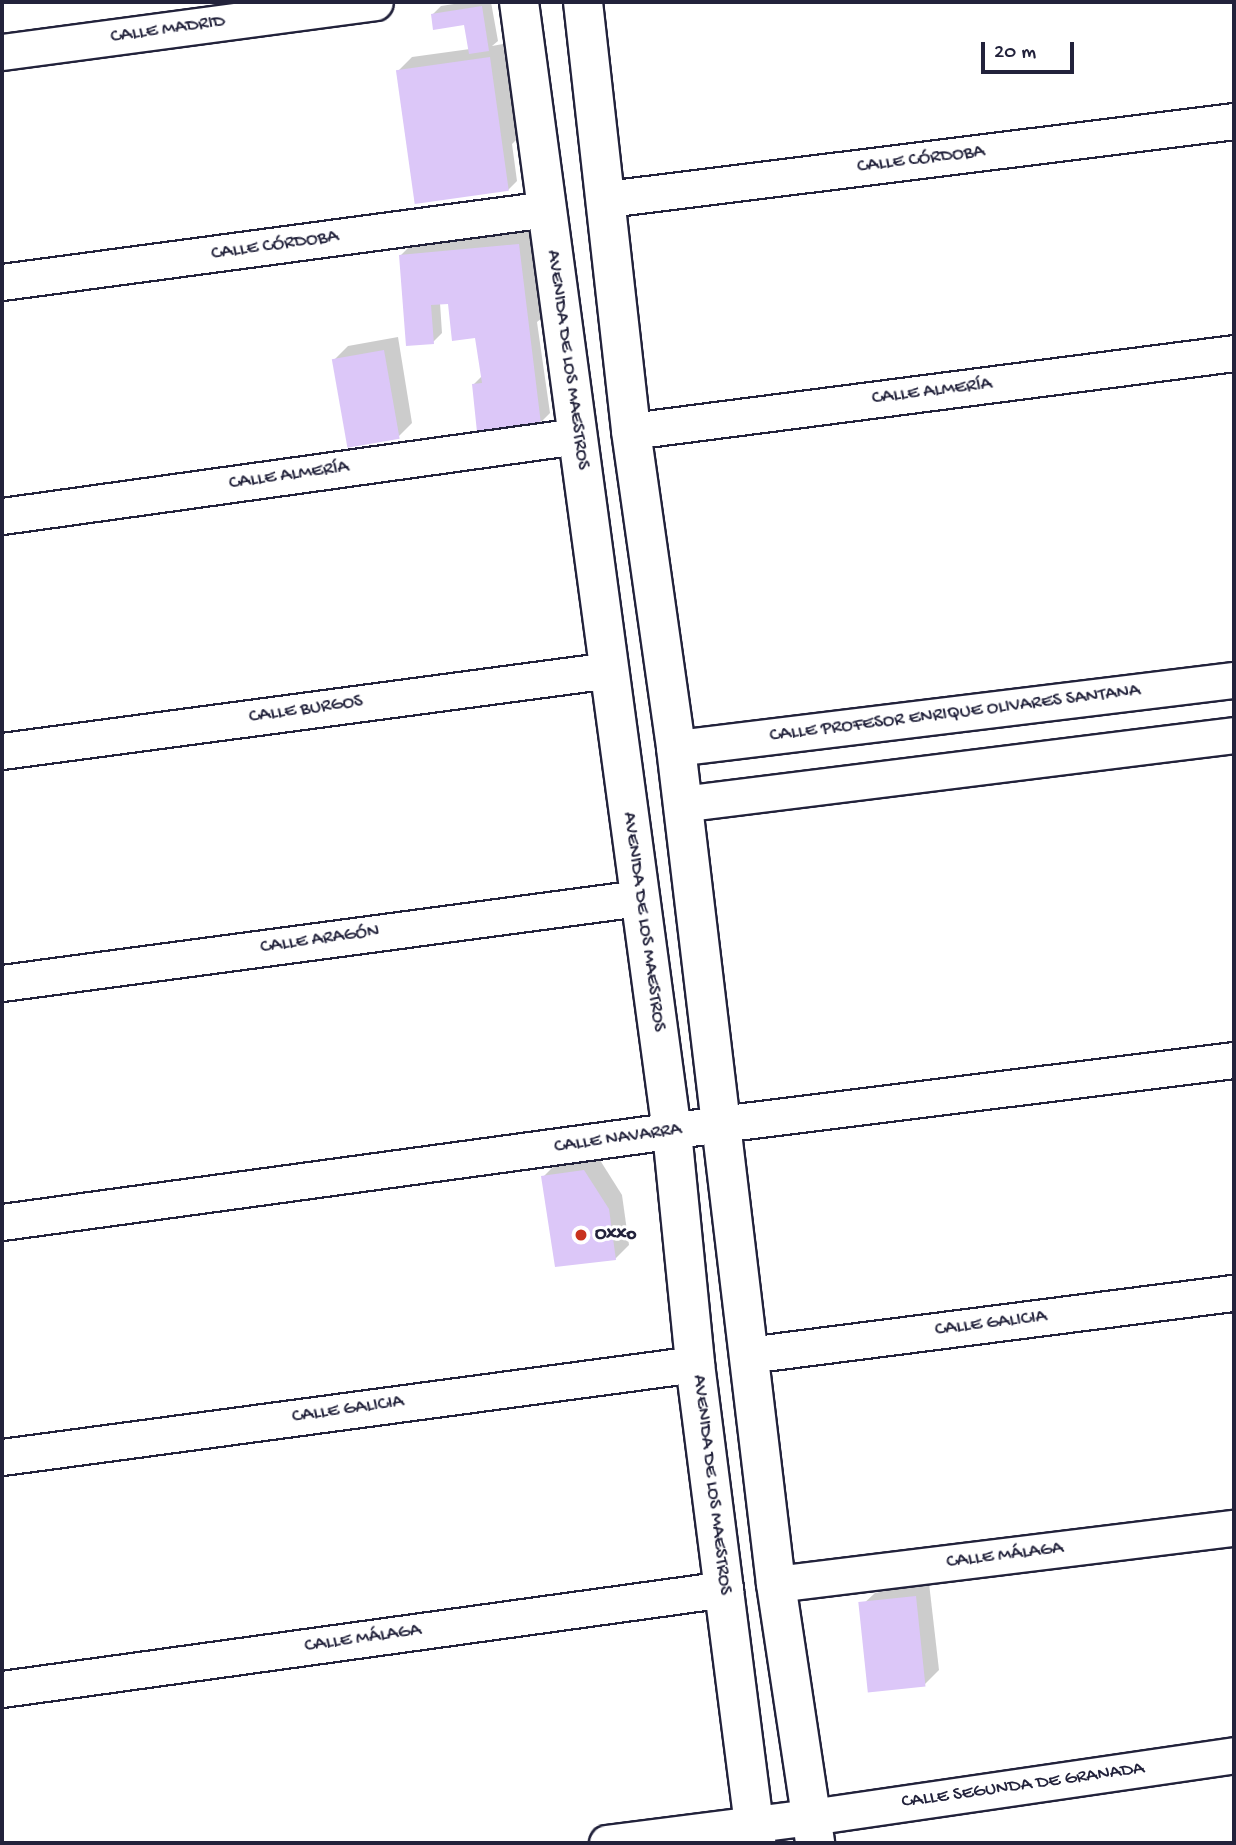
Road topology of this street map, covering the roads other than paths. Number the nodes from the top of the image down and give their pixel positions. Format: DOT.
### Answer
graph roads {
  1 [pos="375,2"];
  2 [pos="519,2"];
  3 [pos="583,2"];
  4 [pos="2,52"];
  5 [pos="1234,121"];
  6 [pos="607,199"];
  7 [pos="547,209"];
  8 [pos="2,282"];
  9 [pos="1234,353"];
  10 [pos="631,430"];
  11 [pos="577,436"];
  12 [pos="2,516"];
  13 [pos="610,670"];
  14 [pos="1234,680"];
  15 [pos="1234,735"];
  16 [pos="676,748"];
  17 [pos="2,751"];
  18 [pos="681,804"];
  19 [pos="639,898"];
  20 [pos="2,983"];
  21 [pos="1234,1060"];
  22 [pos="720,1124"];
  23 [pos="672,1132"];
  24 [pos="2,1222"];
  25 [pos="1234,1293"];
  26 [pos="748,1355"];
  27 [pos="695,1364"];
  28 [pos="2,1457"];
  29 [pos="1234,1528"];
  30 [pos="776,1584"];
  31 [pos="725,1589"];
  32 [pos="2,1689"];
  33 [pos="1234,1755"];
  34 [pos="813,1830"];
  35 [pos="754,1833"];
  36 [pos="607,1843"];
  1 -- 4 [label="street, CALLE MADRID"];
  2 -- 7 [label="main road, AVENIDA DE LOS MAESTROS"];
  3 -- 6 [label="main road"];
  5 -- 6 [label="street, CALLE CÓRDOBA"];
  6 -- 10 [label="main road"];
  7 -- 8 [label="street, CALLE CÓRDOBA"];
  7 -- 11 [label="main road, AVENIDA DE LOS MAESTROS"];
  9 -- 10 [label="street, CALLE ALMERÍA"];
  10 -- 16 [label="main road"];
  11 -- 12 [label="street, CALLE ALMERÍA"];
  11 -- 13 [label="main road, AVENIDA DE LOS MAESTROS"];
  13 -- 17 [label="street, CALLE BURGOS"];
  13 -- 19 [label="main road, AVENIDA DE LOS MAESTROS"];
  14 -- 16 [label="street, CALLE PROFESOR ENRIQUE OLIVARES SANTANA"];
  15 -- 18 [label="street"];
  16 -- 18 [label="main road"];
  18 -- 22 [label="main road"];
  19 -- 20 [label="street, CALLE ARAGÓN"];
  19 -- 23 [label="main road, AVENIDA DE LOS MAESTROS"];
  21 -- 22 [label="street, CALLE NAVARRA"];
  22 -- 23 [label="street, CALLE NAVARRA"];
  22 -- 26 [label="main road"];
  23 -- 24 [label="street, CALLE NAVARRA"];
  23 -- 27 [label="main road, AVENIDA DE LOS MAESTROS"];
  25 -- 26 [label="street, CALLE GALICIA"];
  26 -- 30 [label="main road"];
  27 -- 28 [label="street, CALLE GALICIA"];
  27 -- 31 [label="main road, AVENIDA DE LOS MAESTROS"];
  29 -- 30 [label="street, CALLE MÁLAGA"];
  30 -- 34 [label="main road"];
  31 -- 32 [label="street, CALLE MÁLAGA"];
  31 -- 35 [label="main road, AVENIDA DE LOS MAESTROS"];
  33 -- 34 [label="street, CALLE SEGUNDA DE GRANADA"];
  34 -- 35 [label="street, CALLE SEGUNDA DE GRANADA"];
  35 -- 36 [label="street, CALLE SEGUNDA DE GRANADA"];
}
